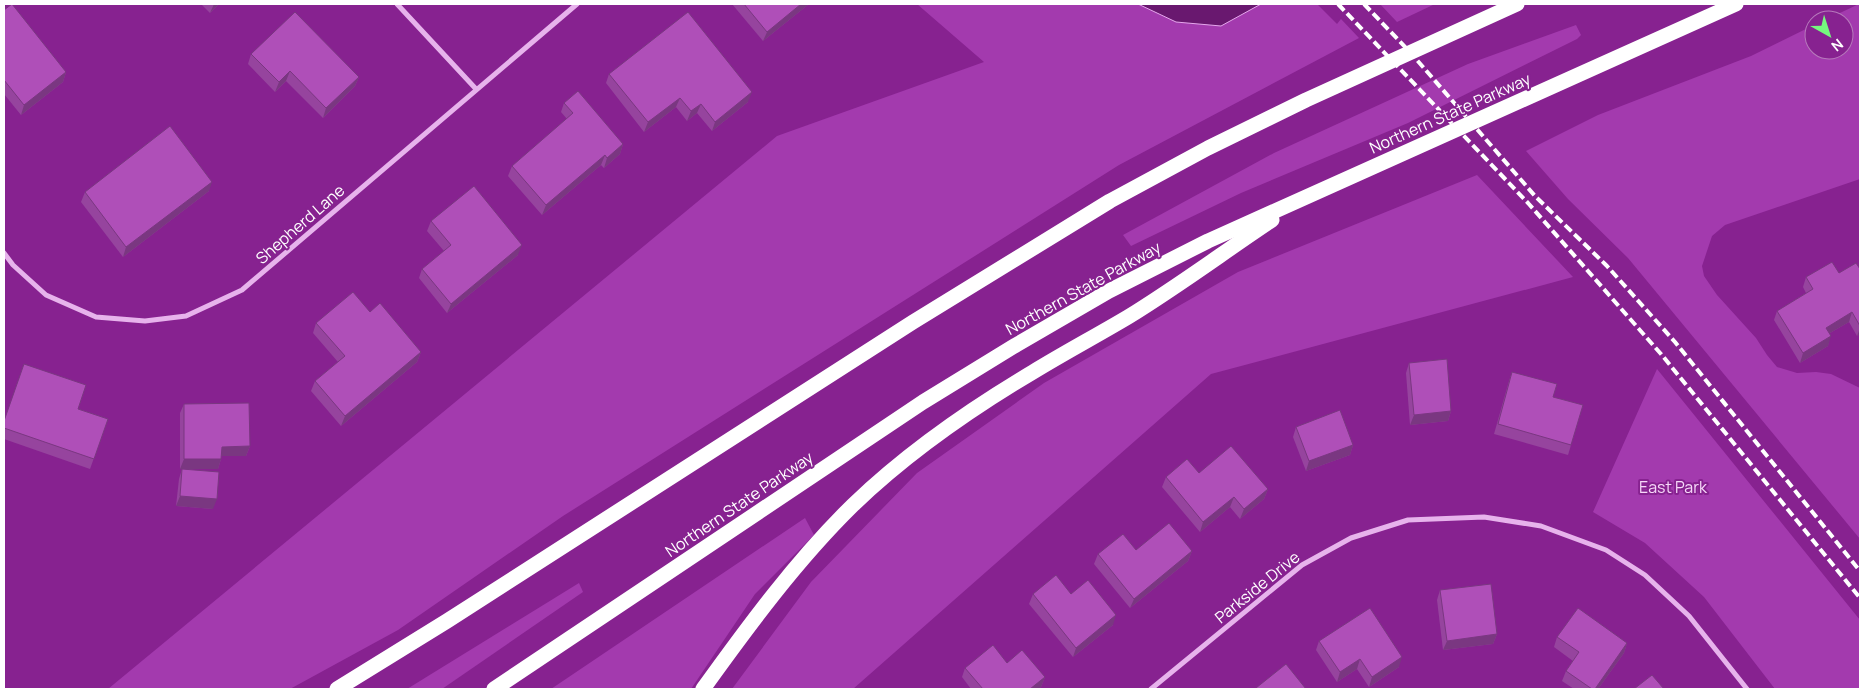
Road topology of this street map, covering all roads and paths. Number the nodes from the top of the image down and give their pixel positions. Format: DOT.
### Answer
graph roads {
  1 [pos="397,4"];
  2 [pos="577,4"];
  3 [pos="1517,4"];
  4 [pos="1736,4"];
  5 [pos="476,89"];
  6 [pos="1306,198"];
  7 [pos="4,253"];
  8 [pos="337,689"];
  9 [pos="494,689"];
  10 [pos="703,689"];
  11 [pos="1151,689"];
  12 [pos="1747,689"];
  1 -- 5 [label="street"];
  2 -- 5 [label="street, Shepherd Lane"];
  3 -- 8 [label="highway"];
  4 -- 6 [label="highway, Northern State Parkway"];
  5 -- 7 [label="street, Shepherd Lane"];
  6 -- 9 [label="highway, Northern State Parkway"];
  6 -- 10 [label="highway"];
  11 -- 12 [label="street, Parkside Drive"];
}
